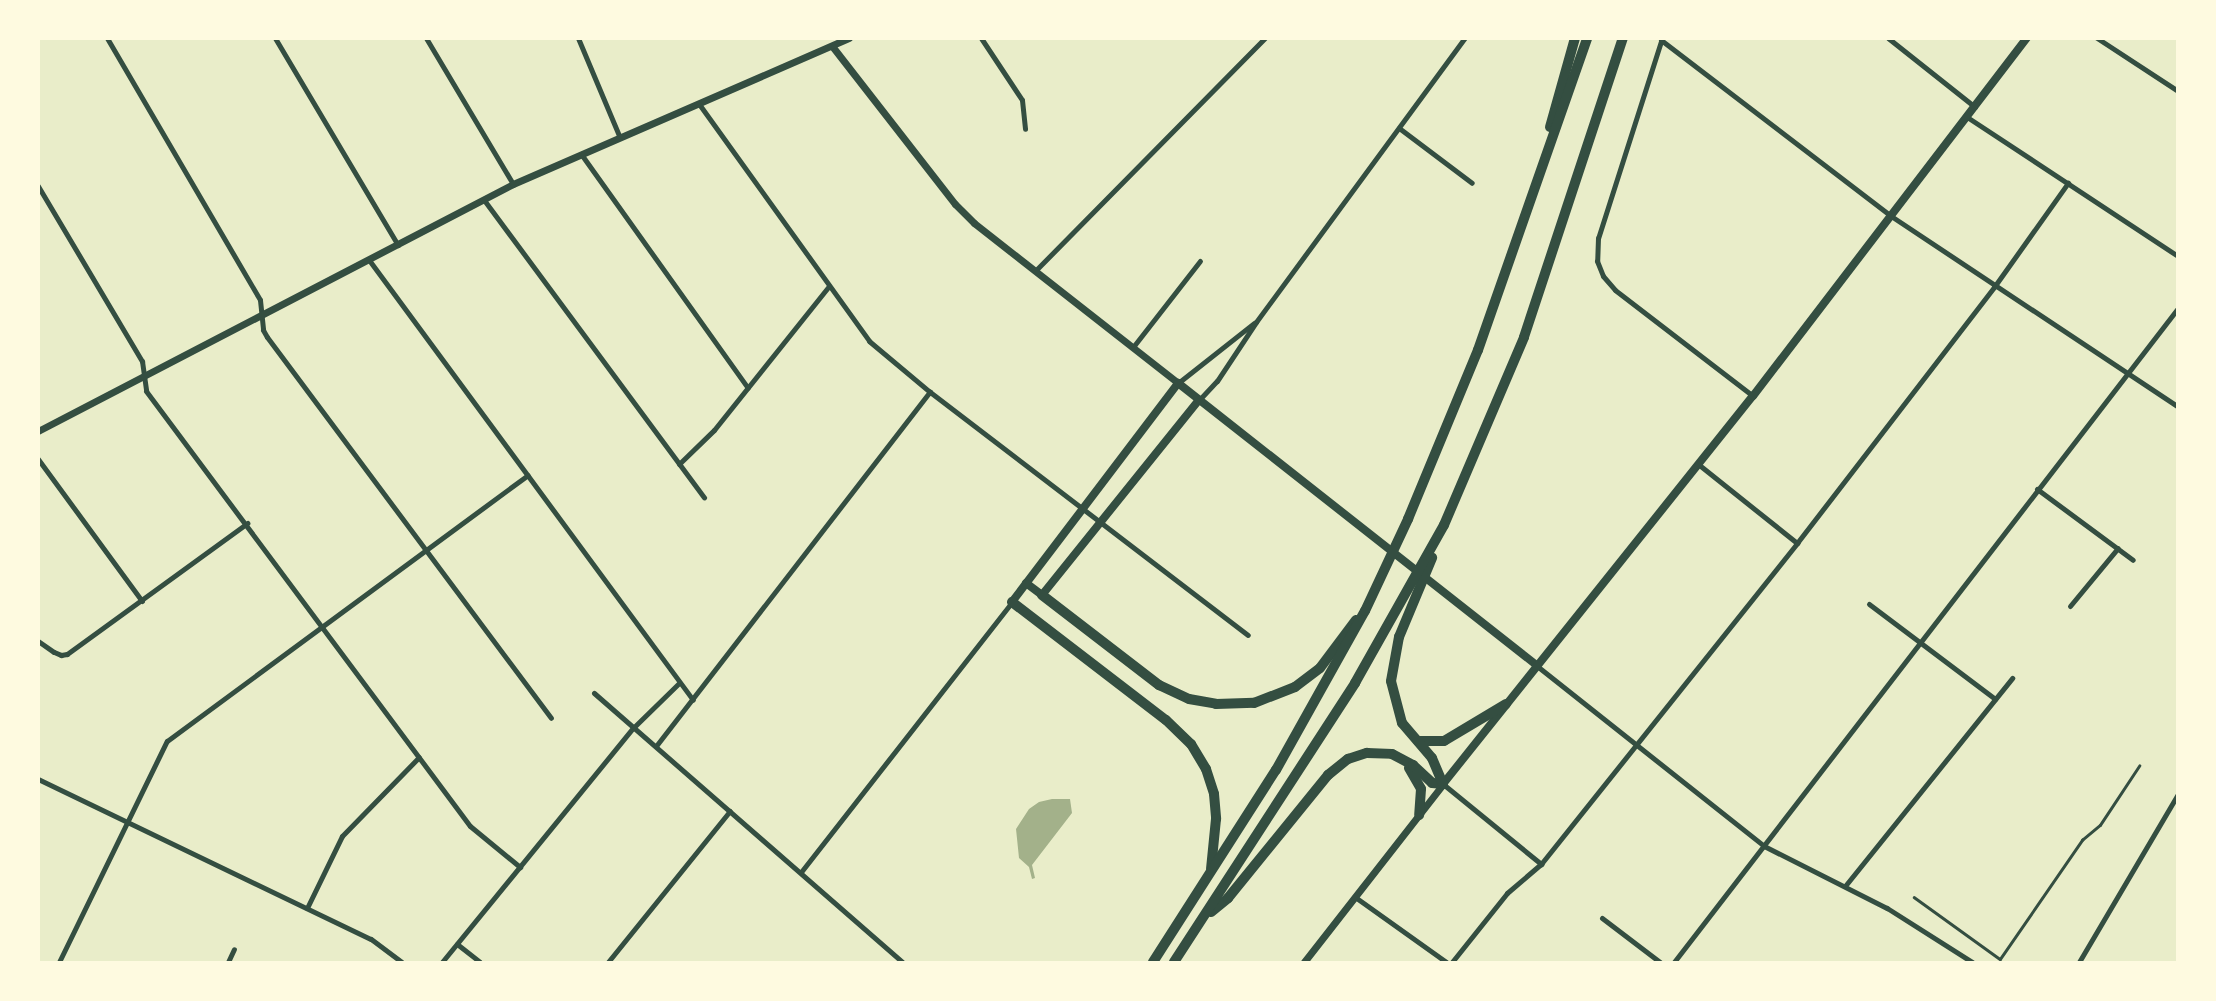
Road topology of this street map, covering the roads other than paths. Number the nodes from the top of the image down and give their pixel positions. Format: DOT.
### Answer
graph roads {
  1 [pos="107,38"];
  2 [pos="275,38"];
  3 [pos="426,38"];
  4 [pos="579,38"];
  5 [pos="849,38"];
  6 [pos="981,38"];
  7 [pos="1265,38"];
  8 [pos="1465,38"];
  9 [pos="1575,38"];
  10 [pos="1587,38"];
  11 [pos="1623,38"];
  12 [pos="1888,38"];
  13 [pos="2027,38"];
  14 [pos="2097,38"];
  15 [pos="1662,39"];
  16 [pos="831,46"];
  17 [pos="2178,91"];
  18 [pos="699,104"];
  19 [pos="1975,107"];
  20 [pos="1967,117"];
  21 [pos="1399,128"];
  22 [pos="1025,129"];
  23 [pos="620,138"];
  24 [pos="581,153"];
  25 [pos="1538,175"];
  26 [pos="1472,183"];
  27 [pos="2068,183"];
  28 [pos="513,184"];
  29 [pos="38,186"];
  30 [pos="484,200"];
  31 [pos="1891,216"];
  32 [pos="398,245"];
  33 [pos="2178,256"];
  34 [pos="369,260"];
  35 [pos="1199,261"];
  36 [pos="1035,271"];
  37 [pos="829,286"];
  38 [pos="1994,287"];
  39 [pos="2178,307"];
  40 [pos="262,315"];
  41 [pos="1256,321"];
  42 [pos="1133,347"];
  43 [pos="2126,374"];
  44 [pos="145,376"];
  45 [pos="1178,383"];
  46 [pos="748,388"];
  47 [pos="930,392"];
  48 [pos="1753,396"];
  49 [pos="1199,400"];
  50 [pos="2178,407"];
  51 [pos="38,432"];
  52 [pos="38,459"];
  53 [pos="679,464"];
  54 [pos="1698,464"];
  55 [pos="528,475"];
  56 [pos="2037,489"];
  57 [pos="704,497"];
  58 [pos="1082,508"];
  59 [pos="1100,522"];
  60 [pos="247,523"];
  61 [pos="1444,525"];
  62 [pos="1797,543"];
  63 [pos="2118,548"];
  64 [pos="426,550"];
  65 [pos="2133,560"];
  66 [pos="1026,583"];
  67 [pos="1042,595"];
  68 [pos="142,601"];
  69 [pos="1012,602"];
  70 [pos="1869,604"];
  71 [pos="2070,606"];
  72 [pos="1365,611"];
  73 [pos="323,626"];
  74 [pos="1248,635"];
  75 [pos="38,641"];
  76 [pos="1921,643"];
  77 [pos="1537,666"];
  78 [pos="2012,678"];
  79 [pos="679,683"];
  80 [pos="594,693"];
  81 [pos="1995,699"];
  82 [pos="693,700"];
  83 [pos="1506,704"];
  84 [pos="551,718"];
  85 [pos="634,727"];
  86 [pos="1416,741"];
  87 [pos="656,746"];
  88 [pos="1636,746"];
  89 [pos="1397,756"];
  90 [pos="419,757"];
  91 [pos="2139,766"];
  92 [pos="38,779"];
  93 [pos="1443,784"];
  94 [pos="2178,794"];
  95 [pos="730,811"];
  96 [pos="1419,814"];
  97 [pos="127,821"];
  98 [pos="1764,846"];
  99 [pos="1541,864"];
  100 [pos="520,867"];
  101 [pos="1211,872"];
  102 [pos="802,873"];
  103 [pos="1845,886"];
  104 [pos="1355,897"];
  105 [pos="1914,897"];
  106 [pos="307,908"];
  107 [pos="1602,918"];
  108 [pos="1201,920"];
  109 [pos="457,944"];
  110 [pos="234,949"];
  111 [pos="59,962"];
  112 [pos="228,962"];
  113 [pos="401,962"];
  114 [pos="442,962"];
  115 [pos="480,962"];
  116 [pos="608,962"];
  117 [pos="902,962"];
  118 [pos="1153,962"];
  119 [pos="1174,962"];
  120 [pos="1304,962"];
  121 [pos="1446,962"];
  122 [pos="1452,962"];
  123 [pos="1660,962"];
  124 [pos="1674,962"];
  125 [pos="1972,962"];
  126 [pos="2079,962"];
  1 -- 40 [label="street"];
  2 -- 32 [label="street"];
  3 -- 28 [label="street"];
  4 -- 23 [label="street"];
  5 -- 16 [label="street"];
  6 -- 22 [label="street"];
  7 -- 36 [label="street"];
  8 -- 21 [label="street"];
  9 -- 25 [label="highway"];
  10 -- 25 [label="highway"];
  11 -- 61 [label="highway"];
  12 -- 19 [label="street"];
  13 -- 19 [label="main road"];
  14 -- 17 [label="street"];
  15 -- 31 [label="street"];
  15 -- 48 [label="street"];
  16 -- 18 [label="street"];
  16 -- 36 [label="street"];
  18 -- 23 [label="street"];
  18 -- 37 [label="street"];
  19 -- 20 [label="main road"];
  20 -- 27 [label="street"];
  20 -- 31 [label="main road"];
  21 -- 26 [label="street"];
  21 -- 41 [label="street"];
  23 -- 24 [label="street"];
  24 -- 28 [label="street"];
  24 -- 46 [label="street"];
  25 -- 72 [label="highway"];
  27 -- 33 [label="street"];
  27 -- 38 [label="street"];
  28 -- 30 [label="street"];
  29 -- 44 [label="street"];
  30 -- 32 [label="street"];
  30 -- 53 [label="street"];
  31 -- 38 [label="street"];
  31 -- 48 [label="main road"];
  32 -- 34 [label="street"];
  34 -- 40 [label="street"];
  34 -- 55 [label="street"];
  35 -- 42 [label="street"];
  36 -- 42 [label="street"];
  37 -- 46 [label="street"];
  37 -- 47 [label="street"];
  38 -- 43 [label="street"];
  38 -- 62 [label="street"];
  39 -- 43 [label="street"];
  40 -- 44 [label="street"];
  40 -- 64 [label="street"];
  41 -- 45 [label="street"];
  41 -- 49 [label="street"];
  42 -- 45 [label="street"];
  43 -- 50 [label="street"];
  43 -- 56 [label="street"];
  44 -- 51 [label="street"];
  44 -- 60 [label="street"];
  45 -- 49 [label="main road"];
  45 -- 58 [label="main road"];
  46 -- 53 [label="street"];
  47 -- 58 [label="street"];
  47 -- 82 [label="street"];
  48 -- 54 [label="main road"];
  49 -- 59 [label="main road"];
  49 -- 77 [label="main road"];
  52 -- 68 [label="street"];
  53 -- 57 [label="street"];
  54 -- 62 [label="street"];
  54 -- 77 [label="main road"];
  55 -- 64 [label="street"];
  55 -- 79 [label="street"];
  56 -- 63 [label="street"];
  56 -- 76 [label="street"];
  58 -- 59 [label="street"];
  58 -- 66 [label="main road"];
  59 -- 67 [label="main road"];
  59 -- 74 [label="street"];
  60 -- 68 [label="street"];
  60 -- 73 [label="street"];
  61 -- 86 [label="highway"];
  61 -- 108 [label="highway"];
  62 -- 88 [label="street"];
  63 -- 65 [label="street"];
  63 -- 71 [label="street"];
  64 -- 73 [label="street"];
  64 -- 84 [label="street"];
  66 -- 67 [label="main road"];
  66 -- 69 [label="main road"];
  67 -- 72 [label="highway"];
  68 -- 75 [label="street"];
  69 -- 101 [label="highway"];
  69 -- 102 [label="street"];
  70 -- 76 [label="street"];
  72 -- 101 [label="highway"];
  73 -- 90 [label="street"];
  73 -- 97 [label="street"];
  76 -- 81 [label="street"];
  76 -- 98 [label="street"];
  77 -- 83 [label="main road"];
  77 -- 88 [label="street"];
  78 -- 81 [label="street"];
  79 -- 82 [label="street"];
  79 -- 85 [label="street"];
  80 -- 85 [label="street"];
  81 -- 103 [label="street"];
  82 -- 87 [label="street"];
  83 -- 86 [label="highway"];
  83 -- 93 [label="main road"];
  85 -- 87 [label="street"];
  85 -- 100 [label="street"];
  86 -- 93 [label="highway"];
  87 -- 95 [label="street"];
  88 -- 98 [label="street"];
  88 -- 99 [label="street"];
  89 -- 93 [label="highway"];
  89 -- 96 [label="highway"];
  89 -- 108 [label="highway"];
  90 -- 100 [label="street"];
  90 -- 106 [label="street"];
  91 -- 105 [label="lane"];
  92 -- 97 [label="street"];
  93 -- 96 [label="street"];
  93 -- 99 [label="street"];
  94 -- 126 [label="street"];
  95 -- 102 [label="street"];
  95 -- 116 [label="street"];
  96 -- 104 [label="street"];
  97 -- 106 [label="street"];
  97 -- 111 [label="street"];
  98 -- 103 [label="street"];
  98 -- 124 [label="street"];
  99 -- 122 [label="street"];
  100 -- 109 [label="street"];
  101 -- 118 [label="highway"];
  102 -- 117 [label="street"];
  103 -- 125 [label="street"];
  104 -- 120 [label="street"];
  104 -- 121 [label="street"];
  106 -- 113 [label="street"];
  107 -- 123 [label="street"];
  108 -- 119 [label="highway"];
  109 -- 114 [label="street"];
  109 -- 115 [label="street"];
  110 -- 112 [label="street"];
}
